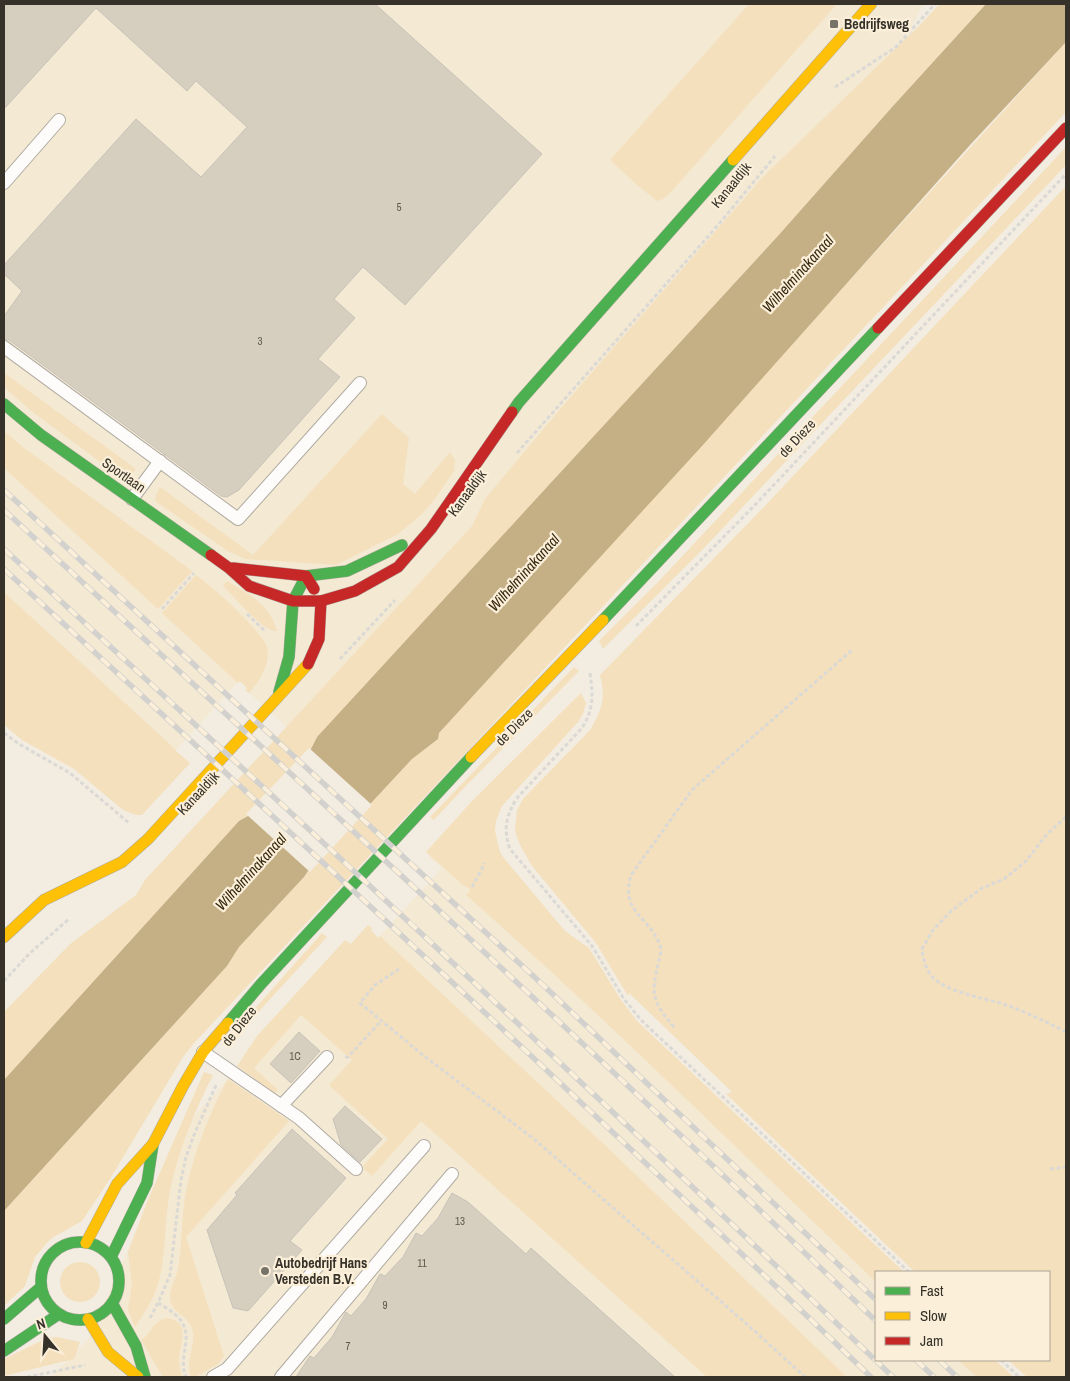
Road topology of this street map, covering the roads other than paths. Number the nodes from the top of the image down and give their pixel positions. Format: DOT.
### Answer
graph roads {
  1 [pos="871,4"];
  2 [pos="59,120"];
  3 [pos="1066,128"];
  4 [pos="4,183"];
  5 [pos="4,347"];
  6 [pos="360,383"];
  7 [pos="4,404"];
  8 [pos="160,461"];
  9 [pos="132,499"];
  10 [pos="431,529"];
  11 [pos="229,568"];
  12 [pos="306,576"];
  13 [pos="321,600"];
  14 [pos="293,601"];
  15 [pos="277,699"];
  16 [pos="4,938"];
  17 [pos="203,1052"];
  18 [pos="327,1057"];
  19 [pos="282,1106"];
  20 [pos="153,1144"];
  21 [pos="424,1146"];
  22 [pos="356,1169"];
  23 [pos="452,1174"];
  24 [pos="86,1242"];
  25 [pos="111,1257"];
  26 [pos="41,1287"];
  27 [pos="112,1303"];
  28 [pos="59,1314"];
  29 [pos="4,1319"];
  30 [pos="88,1319"];
  31 [pos="4,1351"];
  32 [pos="138,1377"];
  33 [pos="144,1377"];
  34 [pos="213,1377"];
  35 [pos="280,1377"];
  1 -- 10 [label="street, Kanaaldijk"];
  2 -- 4 [label="lane"];
  3 -- 17 [label="street, de Dieze"];
  5 -- 8 [label="lane"];
  6 -- 8 [label="lane"];
  7 -- 9 [label="street, Sportlaan"];
  8 -- 9 [label="lane"];
  9 -- 11 [label="street, Sportlaan"];
  10 -- 12 [label="street, Kanaaldijk"];
  10 -- 13 [label="street, Kanaaldijk"];
  11 -- 12 [label="street, Sportlaan"];
  11 -- 14 [label="street, Sportlaan"];
  12 -- 13 [label="street"];
  12 -- 14 [label="street, Kanaaldijk"];
  13 -- 14 [label="street, Kanaaldijk"];
  13 -- 15 [label="street, Kanaaldijk"];
  14 -- 15 [label="street, Kanaaldijk"];
  15 -- 16 [label="street, Kanaaldijk"];
  17 -- 19 [label="lane"];
  17 -- 20 [label="street, de Dieze"];
  18 -- 19 [label="lane"];
  19 -- 22 [label="lane"];
  20 -- 24 [label="street, de Dieze"];
  20 -- 25 [label="street, de Dieze"];
  21 -- 34 [label="lane"];
  23 -- 35 [label="lane"];
  24 -- 25 [label="street"];
  24 -- 26 [label="street"];
  25 -- 27 [label="street"];
  26 -- 28 [label="street"];
  26 -- 29 [label="street"];
  27 -- 30 [label="street"];
  27 -- 33 [label="street"];
  28 -- 30 [label="street"];
  28 -- 31 [label="street"];
  30 -- 32 [label="street"];
}
